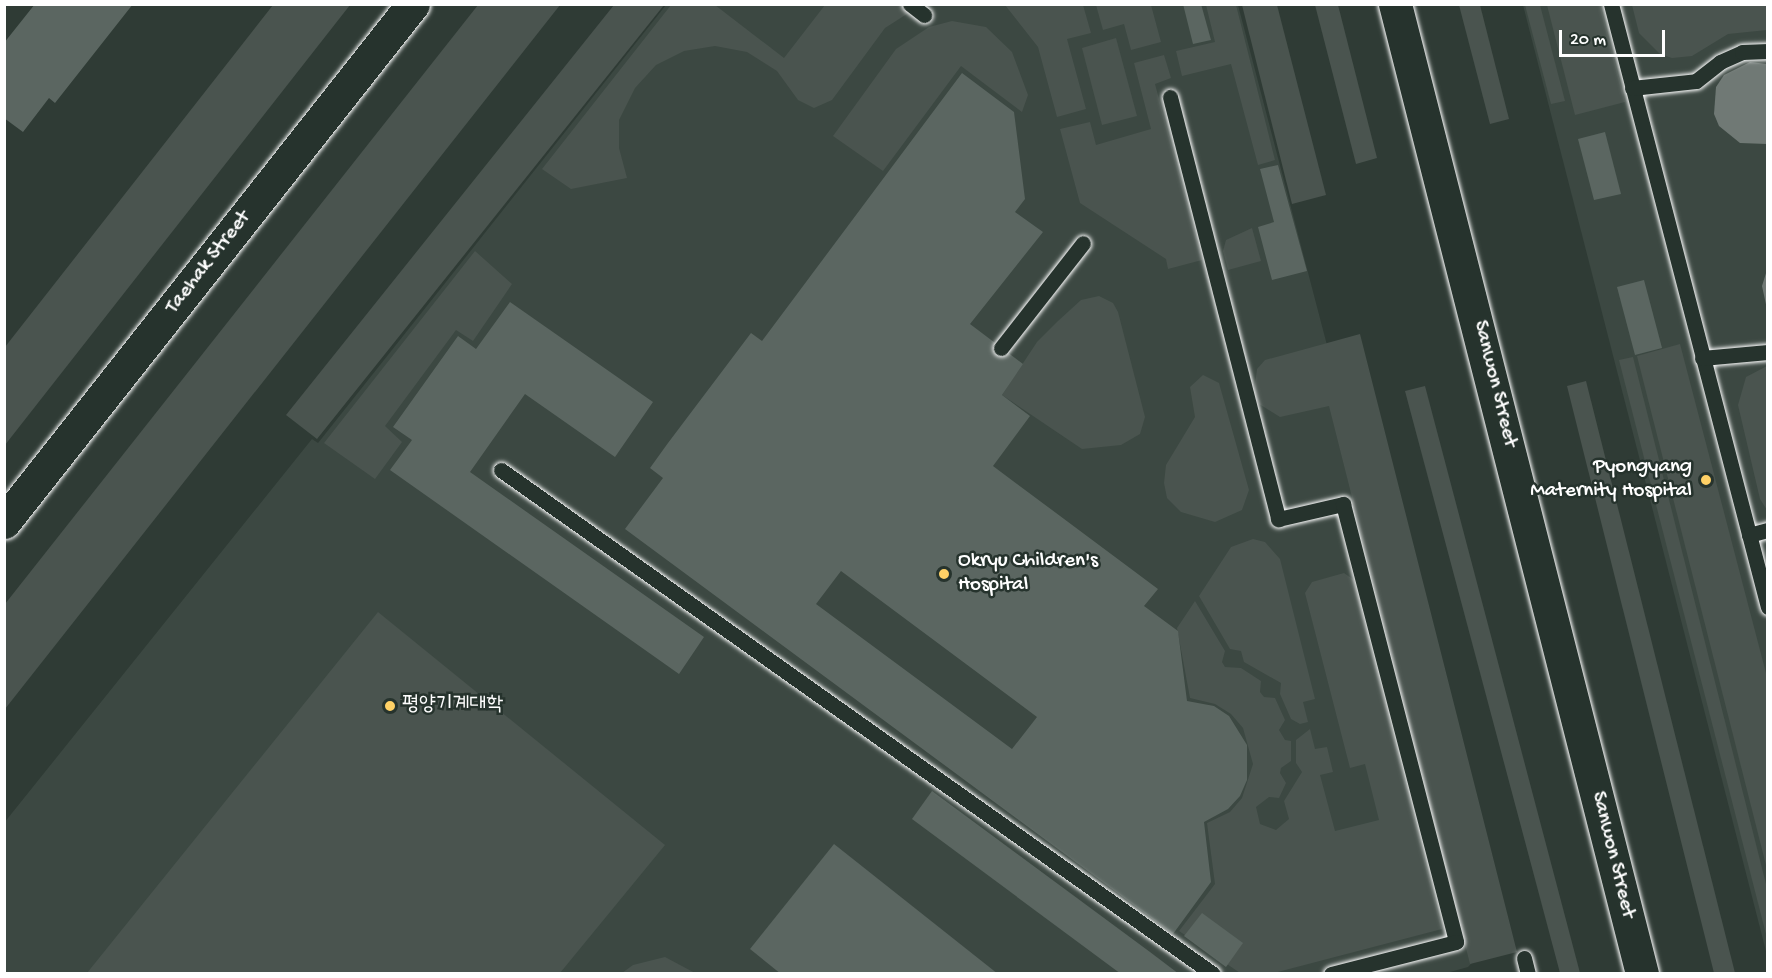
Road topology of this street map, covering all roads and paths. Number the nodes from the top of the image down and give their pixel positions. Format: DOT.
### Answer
graph roads {
  1 [pos="413,4"];
  2 [pos="910,4"];
  3 [pos="1395,4"];
  4 [pos="1611,4"];
  5 [pos="924,15"];
  6 [pos="1767,51"];
  7 [pos="1632,88"];
  8 [pos="1170,97"];
  9 [pos="1083,243"];
  10 [pos="1001,348"];
  11 [pos="1767,352"];
  12 [pos="1702,358"];
  13 [pos="501,470"];
  14 [pos="4,522"];
  15 [pos="1767,530"];
  16 [pos="1749,535"];
  17 [pos="1767,607"];
  18 [pos="1213,974"];
  19 [pos="1330,974"];
  20 [pos="1642,974"];
  1 -- 14 [label="main road, Taehak Street"];
  2 -- 5 [label="lane"];
  3 -- 20 [label="main road, Sanwon Street"];
  4 -- 7 [label="lane"];
  6 -- 7 [label="lane"];
  7 -- 12 [label="lane"];
  8 -- 19 [label="lane"];
  9 -- 10 [label="lane"];
  11 -- 12 [label="lane"];
  12 -- 16 [label="lane"];
  13 -- 18 [label="lane"];
  15 -- 16 [label="lane"];
  16 -- 17 [label="lane"];
}
